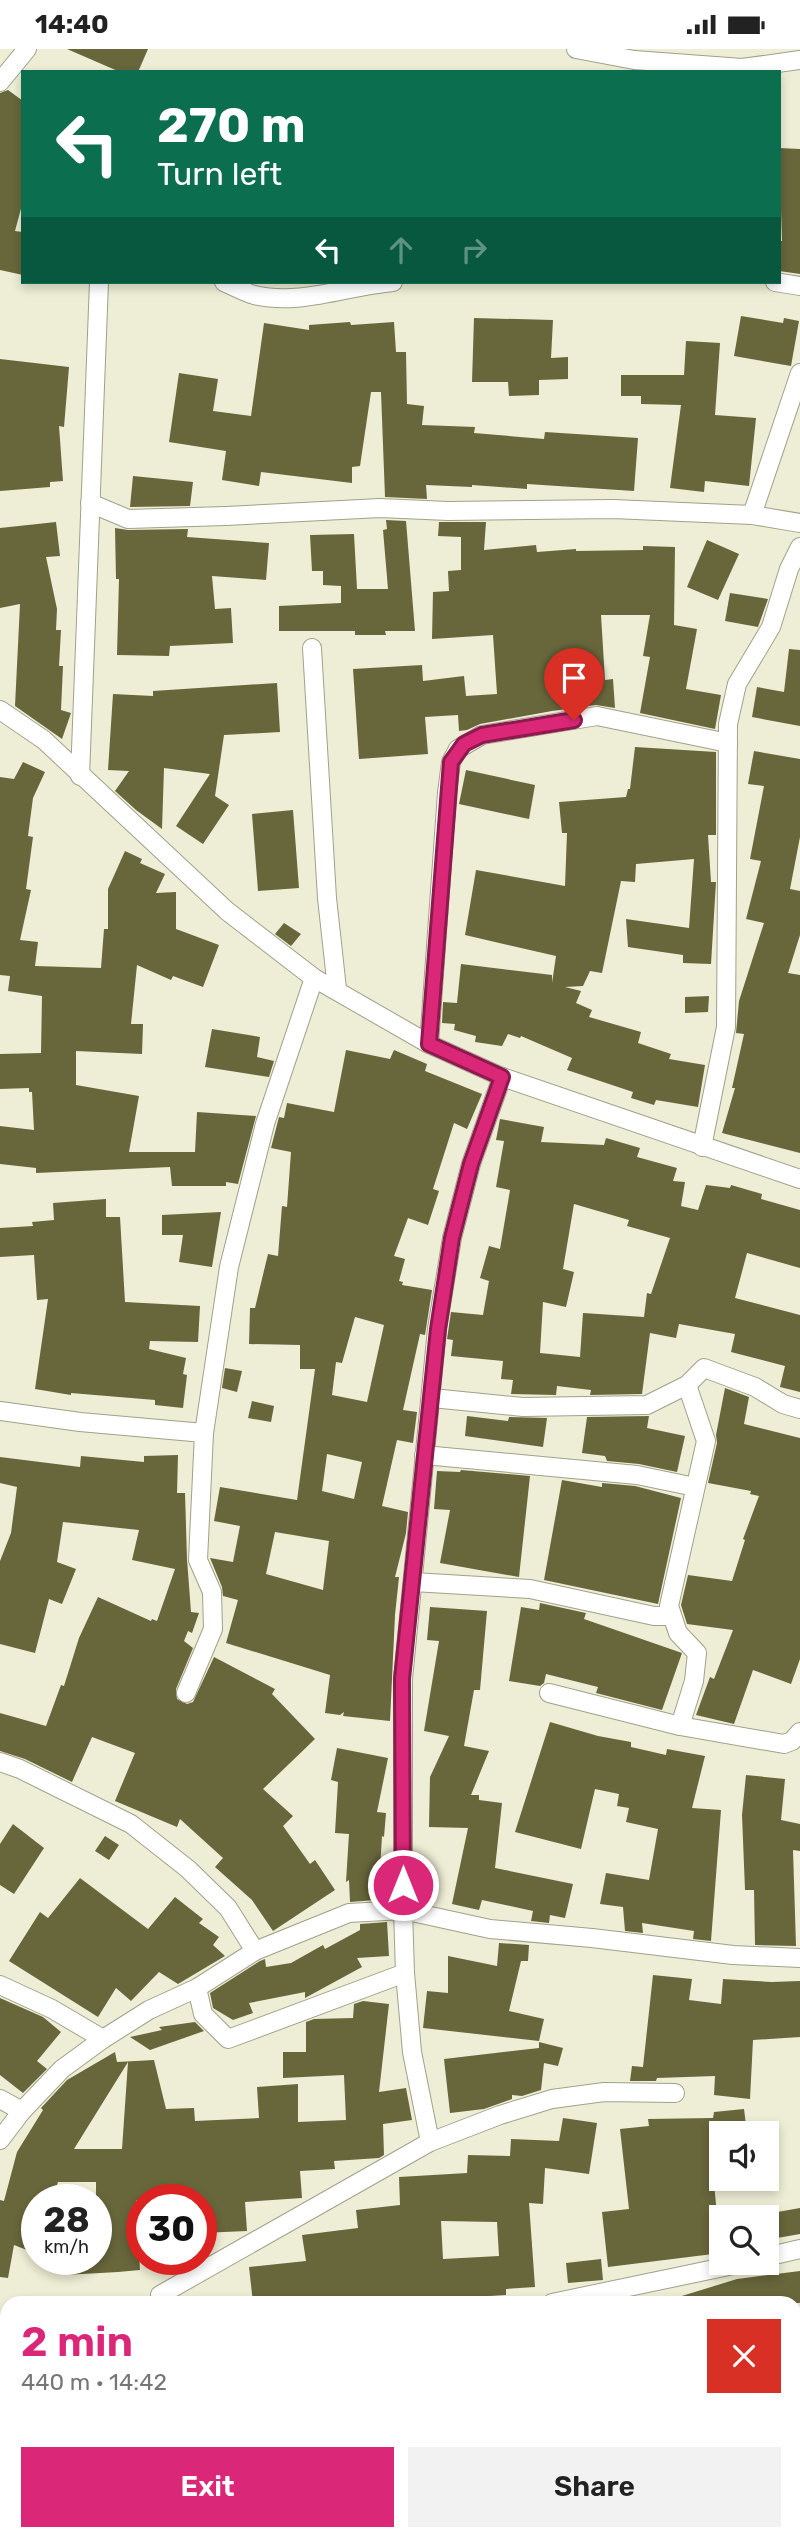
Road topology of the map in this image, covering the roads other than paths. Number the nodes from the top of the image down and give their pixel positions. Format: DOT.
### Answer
graph roads {
  1 [pos="27,49"];
  2 [pos="576,49"];
  3 [pos="800,60"];
  4 [pos="0,82"];
  5 [pos="781,283"];
  6 [pos="100,284"];
  7 [pos="229,284"];
  8 [pos="373,284"];
  9 [pos="800,286"];
  10 [pos="800,373"];
  11 [pos="90,503"];
  12 [pos="752,515"];
  13 [pos="800,523"];
  14 [pos="800,547"];
  15 [pos="312,647"];
  16 [pos="0,710"];
  17 [pos="728,743"];
  18 [pos="80,776"];
  19 [pos="314,978"];
  20 [pos="337,989"];
  21 [pos="429,1044"];
  22 [pos="502,1077"];
  23 [pos="702,1147"];
  24 [pos="800,1179"];
  25 [pos="687,1385"];
  26 [pos="432,1398"];
  27 [pos="800,1409"];
  28 [pos="0,1411"];
  29 [pos="204,1433"];
  30 [pos="424,1455"];
  31 [pos="695,1487"];
  32 [pos="413,1582"];
  33 [pos="671,1616"];
  34 [pos="186,1693"];
  35 [pos="549,1693"];
  36 [pos="680,1726"];
  37 [pos="800,1732"];
  38 [pos="0,1762"];
  39 [pos="403,1910"];
  40 [pos="255,1951"];
  41 [pos="800,1958"];
  42 [pos="405,1973"];
  43 [pos="0,1985"];
  44 [pos="197,1989"];
  45 [pos="103,2039"];
  46 [pos="675,2092"];
  47 [pos="0,2099"];
  48 [pos="22,2111"];
  49 [pos="0,2140"];
  50 [pos="430,2142"];
  51 [pos="800,2249"];
  52 [pos="779,2254"];
  53 [pos="709,2270"];
  54 [pos="160,2295"];
  55 [pos="585,2296"];
  1 -- 4 [label="street"];
  2 -- 3 [label="street"];
  5 -- 9 [label="street"];
  6 -- 11 [label="street"];
  7 -- 8 [label="street"];
  10 -- 12 [label="street"];
  11 -- 12 [label="street"];
  11 -- 18 [label="street"];
  12 -- 13 [label="street"];
  14 -- 17 [label="street"];
  15 -- 20 [label="street"];
  16 -- 18 [label="street"];
  17 -- 21 [label="street"];
  17 -- 23 [label="street"];
  18 -- 19 [label="street"];
  19 -- 20 [label="street"];
  19 -- 29 [label="street"];
  20 -- 21 [label="street"];
  21 -- 22 [label="street"];
  22 -- 23 [label="street"];
  22 -- 26 [label="street"];
  23 -- 24 [label="street"];
  25 -- 26 [label="street"];
  25 -- 27 [label="street"];
  25 -- 31 [label="street"];
  26 -- 30 [label="street"];
  28 -- 29 [label="street"];
  29 -- 34 [label="street"];
  30 -- 31 [label="street"];
  30 -- 32 [label="street"];
  31 -- 33 [label="street"];
  32 -- 33 [label="street"];
  32 -- 39 [label="street"];
  33 -- 36 [label="street"];
  35 -- 36 [label="street"];
  36 -- 37 [label="street"];
  38 -- 40 [label="street"];
  39 -- 40 [label="street"];
  39 -- 41 [label="street"];
  39 -- 42 [label="street"];
  40 -- 44 [label="street"];
  42 -- 44 [label="street"];
  42 -- 50 [label="street"];
  43 -- 45 [label="street"];
  44 -- 45 [label="street"];
  45 -- 48 [label="street"];
  46 -- 50 [label="street"];
  47 -- 48 [label="street"];
  48 -- 49 [label="street"];
  50 -- 54 [label="street"];
  51 -- 52 [label="street"];
  53 -- 55 [label="street"];
}
